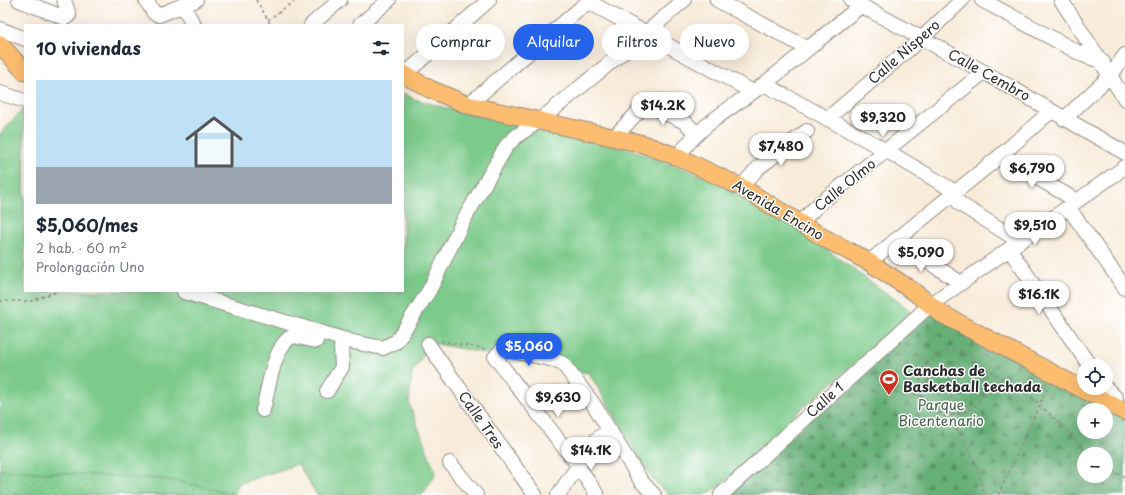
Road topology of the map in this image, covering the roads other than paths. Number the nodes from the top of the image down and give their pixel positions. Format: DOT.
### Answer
graph roads {
  1 [pos="19,0"];
  2 [pos="64,0"];
  3 [pos="146,0"];
  4 [pos="196,0"];
  5 [pos="340,0"];
  6 [pos="389,0"];
  7 [pos="489,0"];
  8 [pos="684,0"];
  9 [pos="717,0"];
  10 [pos="962,0"];
  11 [pos="982,0"];
  12 [pos="1061,0"];
  13 [pos="590,1"];
  14 [pos="856,3"];
  15 [pos="183,6"];
  16 [pos="193,24"];
  17 [pos="312,24"];
  18 [pos="361,24"];
  19 [pos="629,24"];
  20 [pos="657,24"];
  21 [pos="0,29"];
  22 [pos="922,38"];
  23 [pos="24,39"];
  24 [pos="672,48"];
  25 [pos="807,48"];
  26 [pos="2,52"];
  27 [pos="1125,55"];
  28 [pos="614,60"];
  29 [pos="1103,62"];
  30 [pos="24,71"];
  31 [pos="984,72"];
  32 [pos="404,75"];
  33 [pos="1111,76"];
  34 [pos="764,84"];
  35 [pos="752,92"];
  36 [pos="0,93"];
  37 [pos="1125,99"];
  38 [pos="24,101"];
  39 [pos="468,105"];
  40 [pos="1051,111"];
  41 [pos="827,119"];
  42 [pos="1064,119"];
  43 [pos="539,121"];
  44 [pos="690,128"];
  45 [pos="806,131"];
  46 [pos="614,137"];
  47 [pos="887,151"];
  48 [pos="1125,154"];
  49 [pos="678,156"];
  50 [pos="1000,156"];
  51 [pos="1125,167"];
  52 [pos="741,187"];
  53 [pos="953,194"];
  54 [pos="1072,204"];
  55 [pos="800,223"];
  56 [pos="895,240"];
  57 [pos="1014,245"];
  58 [pos="868,262"];
  59 [pos="961,283"];
  60 [pos="1125,288"];
  61 [pos="184,292"];
  62 [pos="930,305"];
  63 [pos="428,344"];
  64 [pos="347,345"];
  65 [pos="1086,359"];
  66 [pos="327,391"];
  67 [pos="1116,399"];
  68 [pos="263,410"];
  69 [pos="610,430"];
  70 [pos="450,463"];
  71 [pos="579,467"];
  72 [pos="476,495"];
  73 [pos="535,495"];
  74 [pos="558,495"];
  75 [pos="597,495"];
  76 [pos="654,495"];
  77 [pos="720,495"];
  1 -- 2 [label="street"];
  3 -- 15 [label="street"];
  4 -- 15 [label="street"];
  5 -- 17 [label="street"];
  6 -- 18 [label="street"];
  7 -- 32 [label="street"];
  8 -- 20 [label="street"];
  9 -- 25 [label="street"];
  10 -- 22 [label="street, Calle Níspero"];
  11 -- 29 [label="street"];
  12 -- 29 [label="street"];
  13 -- 19 [label="street"];
  13 -- 39 [label="street"];
  14 -- 22 [label="street, Calle Cembro"];
  14 -- 25 [label="street"];
  15 -- 16 [label="street"];
  21 -- 23 [label="street"];
  22 -- 31 [label="street, Calle Cembro"];
  22 -- 41 [label="street, Calle Níspero"];
  24 -- 35 [label="street"];
  25 -- 34 [label="street"];
  26 -- 30 [label="main road"];
  27 -- 33 [label="street"];
  28 -- 43 [label="street"];
  29 -- 33 [label="street"];
  31 -- 40 [label="street, Calle Cembro"];
  31 -- 47 [label="street, Calle Olmo"];
  32 -- 39 [label="main road, Avenida Encino"];
  33 -- 37 [label="street"];
  33 -- 42 [label="street"];
  34 -- 35 [label="street"];
  34 -- 41 [label="street"];
  35 -- 49 [label="street"];
  36 -- 38 [label="street"];
  39 -- 43 [label="main road, Avenida Encino"];
  40 -- 42 [label="street, Calle Cembro"];
  40 -- 50 [label="street"];
  41 -- 47 [label="street"];
  42 -- 48 [label="street, Calle Cembro"];
  43 -- 46 [label="main road, Avenida Encino"];
  43 -- 64 [label="street"];
  44 -- 46 [label="street"];
  45 -- 52 [label="street"];
  46 -- 49 [label="main road, Avenida Encino"];
  47 -- 53 [label="street"];
  47 -- 55 [label="street, Calle Olmo"];
  49 -- 52 [label="main road, Avenida Encino"];
  50 -- 53 [label="street"];
  50 -- 54 [label="street"];
  51 -- 54 [label="street, Calle 1"];
  52 -- 55 [label="main road, Avenida Encino"];
  53 -- 56 [label="street"];
  53 -- 57 [label="street"];
  54 -- 57 [label="street, Calle 1"];
  54 -- 60 [label="street"];
  55 -- 58 [label="main road, Avenida Encino"];
  56 -- 58 [label="street"];
  56 -- 59 [label="street"];
  57 -- 59 [label="street, Calle 1"];
  57 -- 65 [label="street"];
  58 -- 62 [label="main road, Avenida Encino"];
  59 -- 62 [label="street, Calle 1"];
  61 -- 64 [label="street"];
  62 -- 67 [label="main road, Avenida Encino"];
  62 -- 77 [label="street, Calle 1"];
  63 -- 73 [label="street, Calle Tres"];
  64 -- 66 [label="street"];
  64 -- 68 [label="street"];
  69 -- 71 [label="street"];
  69 -- 71 [label="street"];
  69 -- 76 [label="street"];
  70 -- 72 [label="street"];
  71 -- 74 [label="street"];
  71 -- 75 [label="street"];
}
